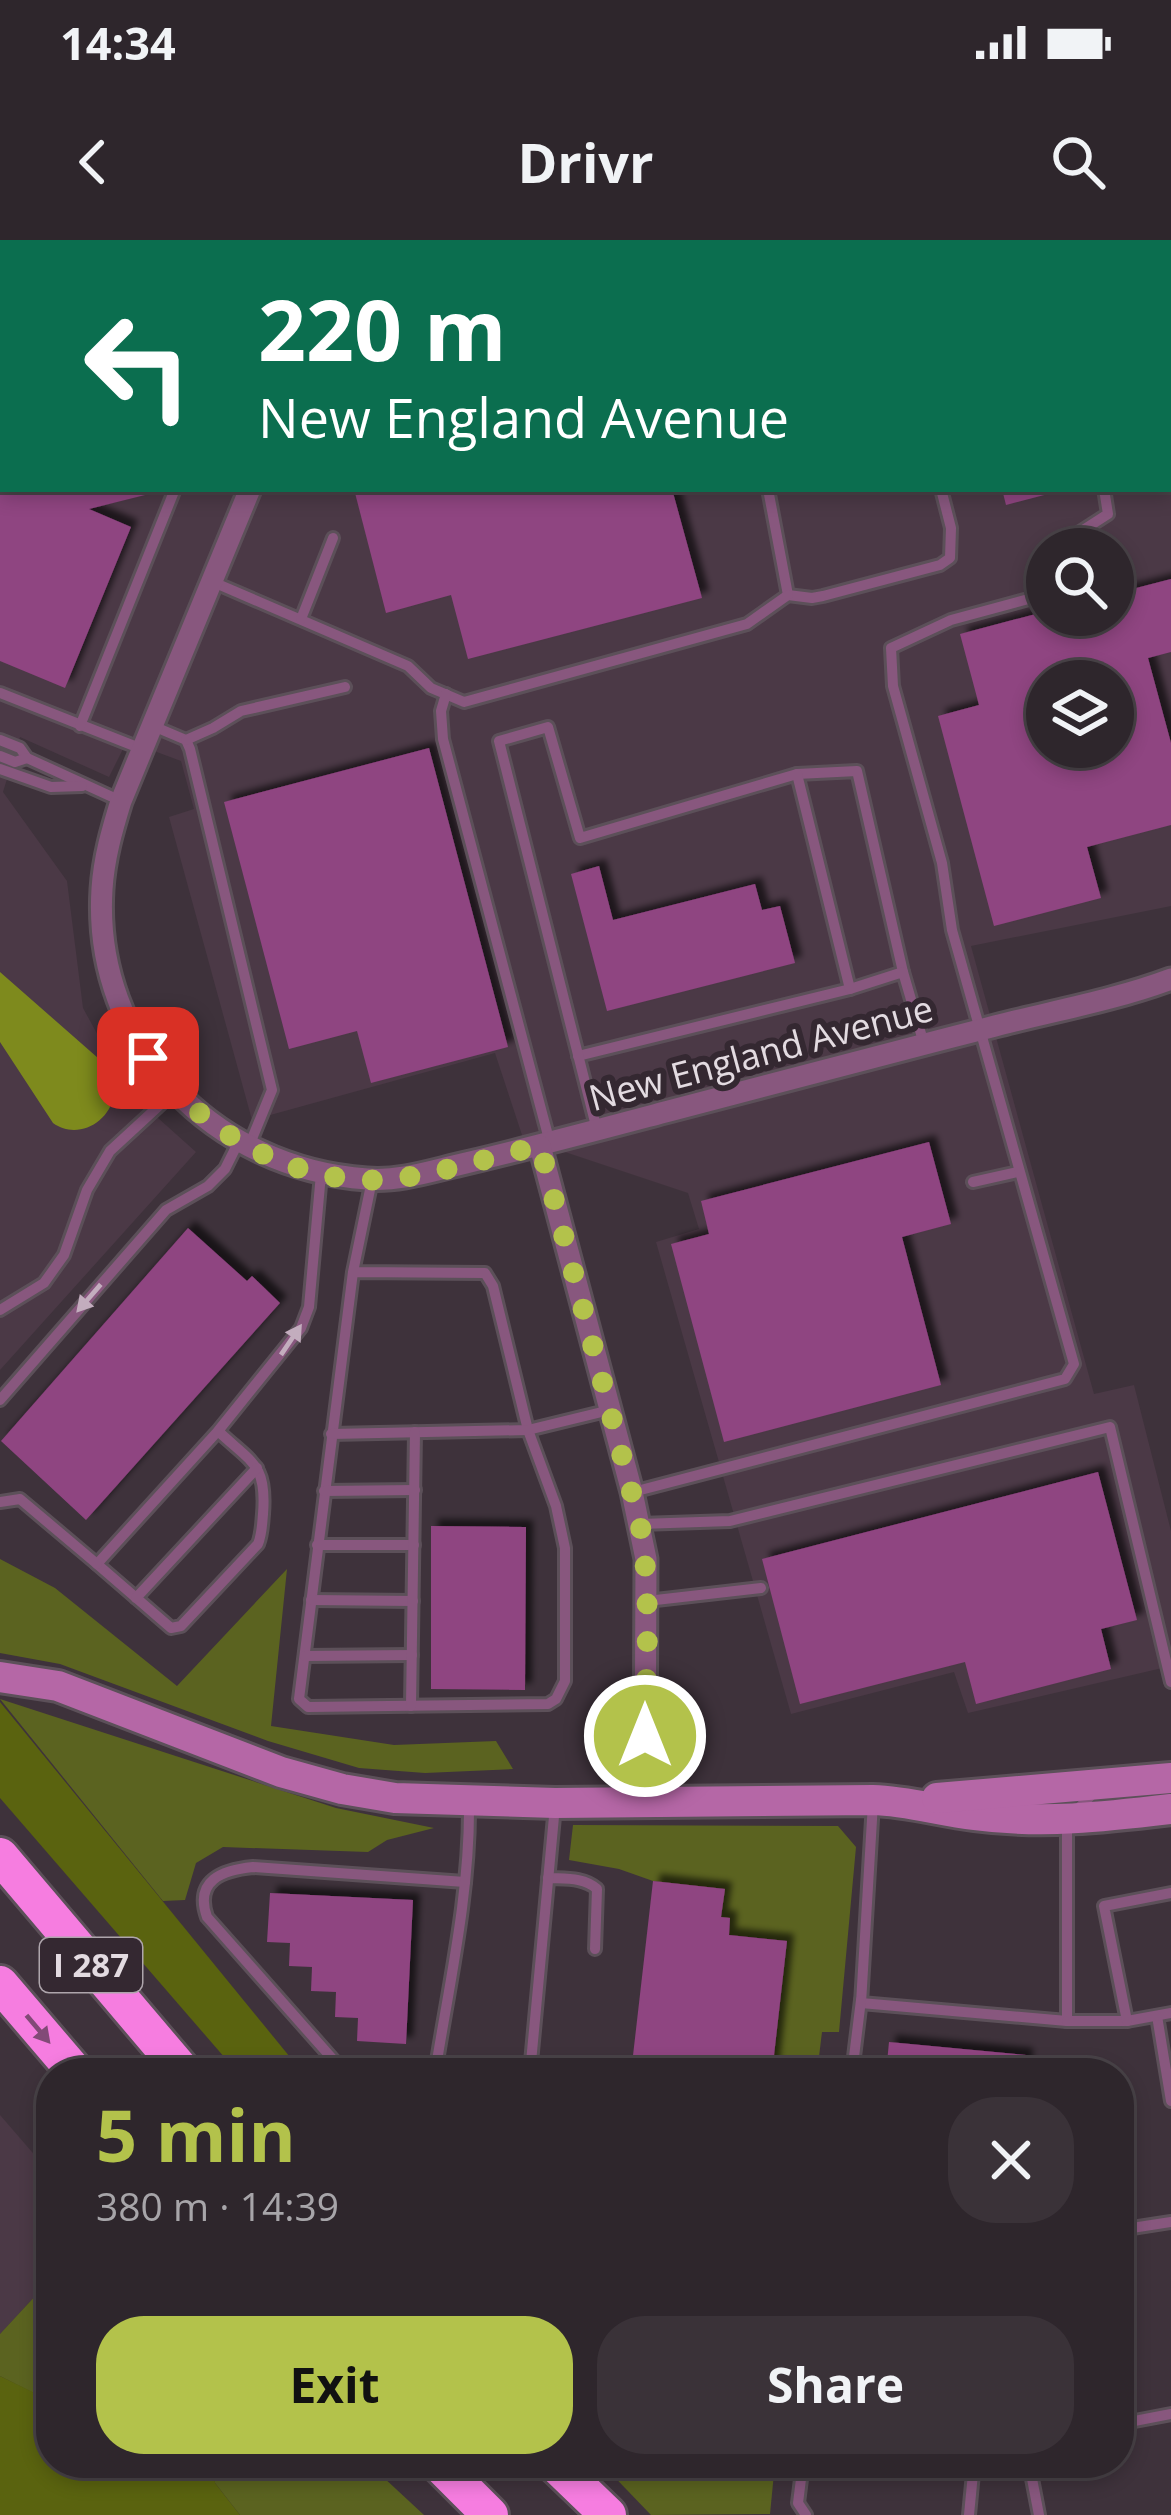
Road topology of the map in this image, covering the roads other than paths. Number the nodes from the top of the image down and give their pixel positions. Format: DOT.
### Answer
graph roads {
  1 [pos="174,492"];
  2 [pos="249,492"];
  3 [pos="769,492"];
  4 [pos="942,492"];
  5 [pos="1104,492"];
  6 [pos="1086,528"];
  7 [pos="333,538"];
  8 [pos="213,582"];
  9 [pos="788,595"];
  10 [pos="1026,600"];
  11 [pos="301,619"];
  12 [pos="345,687"];
  13 [pos="0,693"];
  14 [pos="446,694"];
  15 [pos="80,726"];
  16 [pos="153,726"];
  17 [pos="0,740"];
  18 [pos="186,740"];
  19 [pos="142,749"];
  20 [pos="0,756"];
  21 [pos="27,758"];
  22 [pos="0,769"];
  23 [pos="797,774"];
  24 [pos="86,786"];
  25 [pos="122,800"];
  26 [pos="903,972"];
  27 [pos="1171,980"];
  28 [pos="850,989"];
  29 [pos="981,1030"];
  30 [pos="924,1044"];
  31 [pos="578,1055"];
  32 [pos="175,1091"];
  33 [pos="597,1130"];
  34 [pos="244,1143"];
  35 [pos="545,1144"];
  36 [pos="1018,1172"];
  37 [pos="321,1174"];
  38 [pos="372,1180"];
  39 [pos="973,1182"];
  40 [pos="353,1272"];
  41 [pos="0,1310"];
  42 [pos="0,1400"];
  43 [pos="610,1410"];
  44 [pos="528,1430"];
  45 [pos="218,1431"];
  46 [pos="415,1432"];
  47 [pos="331,1434"];
  48 [pos="256,1468"];
  49 [pos="415,1490"];
  50 [pos="324,1491"];
  51 [pos="632,1492"];
  52 [pos="0,1502"];
  53 [pos="640,1524"];
  54 [pos="317,1545"];
  55 [pos="413,1545"];
  56 [pos="97,1564"];
  57 [pos="760,1588"];
  58 [pos="136,1598"];
  59 [pos="311,1600"];
  60 [pos="412,1601"];
  61 [pos="647,1601"];
  62 [pos="412,1655"];
  63 [pos="304,1656"];
  64 [pos="0,1677"];
  65 [pos="1171,1682"];
  66 [pos="411,1706"];
  67 [pos="1171,1778"];
  68 [pos="1101,1785"];
  69 [pos="887,1800"];
  70 [pos="469,1801"];
  71 [pos="555,1803"];
  72 [pos="645,1803"];
  73 [pos="1171,1809"];
  74 [pos="1067,1821"];
  75 [pos="0,1856"];
  76 [pos="548,1878"];
  77 [pos="465,1882"];
  78 [pos="1171,1893"];
  79 [pos="595,1948"];
  80 [pos="0,1984"];
  81 [pos="862,1991"];
  82 [pos="1164,2014"];
  83 [pos="1066,2021"];
  84 [pos="1126,2021"];
  85 [pos="63,2058"];
  86 [pos="171,2058"];
  87 [pos="332,2058"];
  88 [pos="437,2058"];
  89 [pos="531,2058"];
  90 [pos="854,2058"];
  91 [pos="1171,2101"];
  92 [pos="1171,2222"];
  93 [pos="1134,2228"];
  94 [pos="1171,2414"];
  95 [pos="1134,2421"];
  96 [pos="453,2478"];
  97 [pos="570,2478"];
  98 [pos="801,2478"];
  99 [pos="973,2478"];
  100 [pos="1032,2478"];
  101 [pos="490,2515"];
  102 [pos="608,2515"];
  103 [pos="806,2515"];
  104 [pos="969,2515"];
  105 [pos="1039,2515"];
  1 -- 15 [label="lane"];
  2 -- 8 [label="street, New England Avenue"];
  3 -- 9 [label="lane"];
  4 -- 9 [label="lane"];
  5 -- 6 [label="lane"];
  7 -- 11 [label="lane"];
  8 -- 11 [label="lane"];
  8 -- 16 [label="street, New England Avenue"];
  9 -- 14 [label="lane"];
  10 -- 29 [label="lane"];
  11 -- 14 [label="lane"];
  12 -- 18 [label="lane"];
  13 -- 15 [label="lane"];
  14 -- 35 [label="lane"];
  15 -- 19 [label="lane"];
  16 -- 18 [label="lane"];
  16 -- 19 [label="street, New England Avenue"];
  17 -- 21 [label="lane"];
  18 -- 34 [label="lane"];
  19 -- 25 [label="street, New England Avenue"];
  20 -- 21 [label="lane"];
  21 -- 24 [label="lane"];
  22 -- 24 [label="lane"];
  23 -- 26 [label="lane"];
  23 -- 28 [label="lane"];
  23 -- 31 [label="lane"];
  24 -- 25 [label="lane"];
  25 -- 32 [label="street, New England Avenue"];
  26 -- 28 [label="lane"];
  26 -- 30 [label="lane"];
  27 -- 29 [label="street, New England Avenue"];
  28 -- 31 [label="lane"];
  29 -- 30 [label="street, New England Avenue"];
  29 -- 36 [label="lane"];
  30 -- 33 [label="street, New England Avenue"];
  31 -- 33 [label="lane"];
  32 -- 34 [label="street, New England Avenue"];
  32 -- 41 [label="lane"];
  33 -- 35 [label="street, New England Avenue"];
  34 -- 37 [label="street, New England Avenue"];
  34 -- 42 [label="lane, one-way"];
  35 -- 38 [label="street, New England Avenue"];
  35 -- 43 [label="street"];
  36 -- 39 [label="lane"];
  36 -- 51 [label="lane"];
  37 -- 38 [label="street, New England Avenue"];
  45 -- 37 [label="lane, one-way"];
  38 -- 40 [label="lane"];
  40 -- 44 [label="lane"];
  40 -- 47 [label="lane"];
  43 -- 44 [label="lane"];
  43 -- 51 [label="street"];
  44 -- 46 [label="lane"];
  44 -- 66 [label="lane"];
  45 -- 48 [label="lane"];
  45 -- 56 [label="lane"];
  46 -- 47 [label="lane"];
  46 -- 49 [label="lane"];
  47 -- 50 [label="lane"];
  48 -- 58 [label="lane"];
  48 -- 58 [label="lane"];
  49 -- 50 [label="lane"];
  49 -- 55 [label="lane"];
  50 -- 54 [label="lane"];
  51 -- 53 [label="street"];
  52 -- 56 [label="lane"];
  53 -- 61 [label="street"];
  53 -- 65 [label="lane"];
  54 -- 55 [label="lane"];
  54 -- 59 [label="lane"];
  55 -- 60 [label="lane"];
  56 -- 58 [label="lane"];
  57 -- 61 [label="lane"];
  59 -- 60 [label="lane"];
  59 -- 63 [label="lane"];
  60 -- 62 [label="lane"];
  61 -- 72 [label="street"];
  62 -- 63 [label="lane"];
  62 -- 66 [label="lane"];
  63 -- 66 [label="lane"];
  64 -- 70 [label="main road"];
  67 -- 68 [label="main road"];
  68 -- 69 [label="main road"];
  68 -- 74 [label="lane"];
  69 -- 72 [label="main road"];
  69 -- 74 [label="main road"];
  69 -- 81 [label="lane"];
  70 -- 71 [label="main road"];
  70 -- 77 [label="lane"];
  71 -- 72 [label="main road"];
  71 -- 76 [label="lane"];
  73 -- 74 [label="main road"];
  74 -- 83 [label="lane"];
  75 -- 86 [label="highway, I 287"];
  76 -- 79 [label="lane"];
  76 -- 89 [label="lane"];
  77 -- 87 [label="lane"];
  77 -- 88 [label="lane"];
  78 -- 84 [label="lane"];
  80 -- 85 [label="highway, I 287, one-way"];
  81 -- 83 [label="lane"];
  81 -- 90 [label="lane"];
  82 -- 84 [label="lane"];
  82 -- 91 [label="lane"];
  83 -- 84 [label="lane"];
  92 -- 93 [label="lane"];
  94 -- 95 [label="lane"];
  96 -- 101 [label="highway"];
  97 -- 102 [label="highway"];
  98 -- 103 [label="lane"];
  99 -- 104 [label="lane"];
  100 -- 105 [label="lane"];
}
